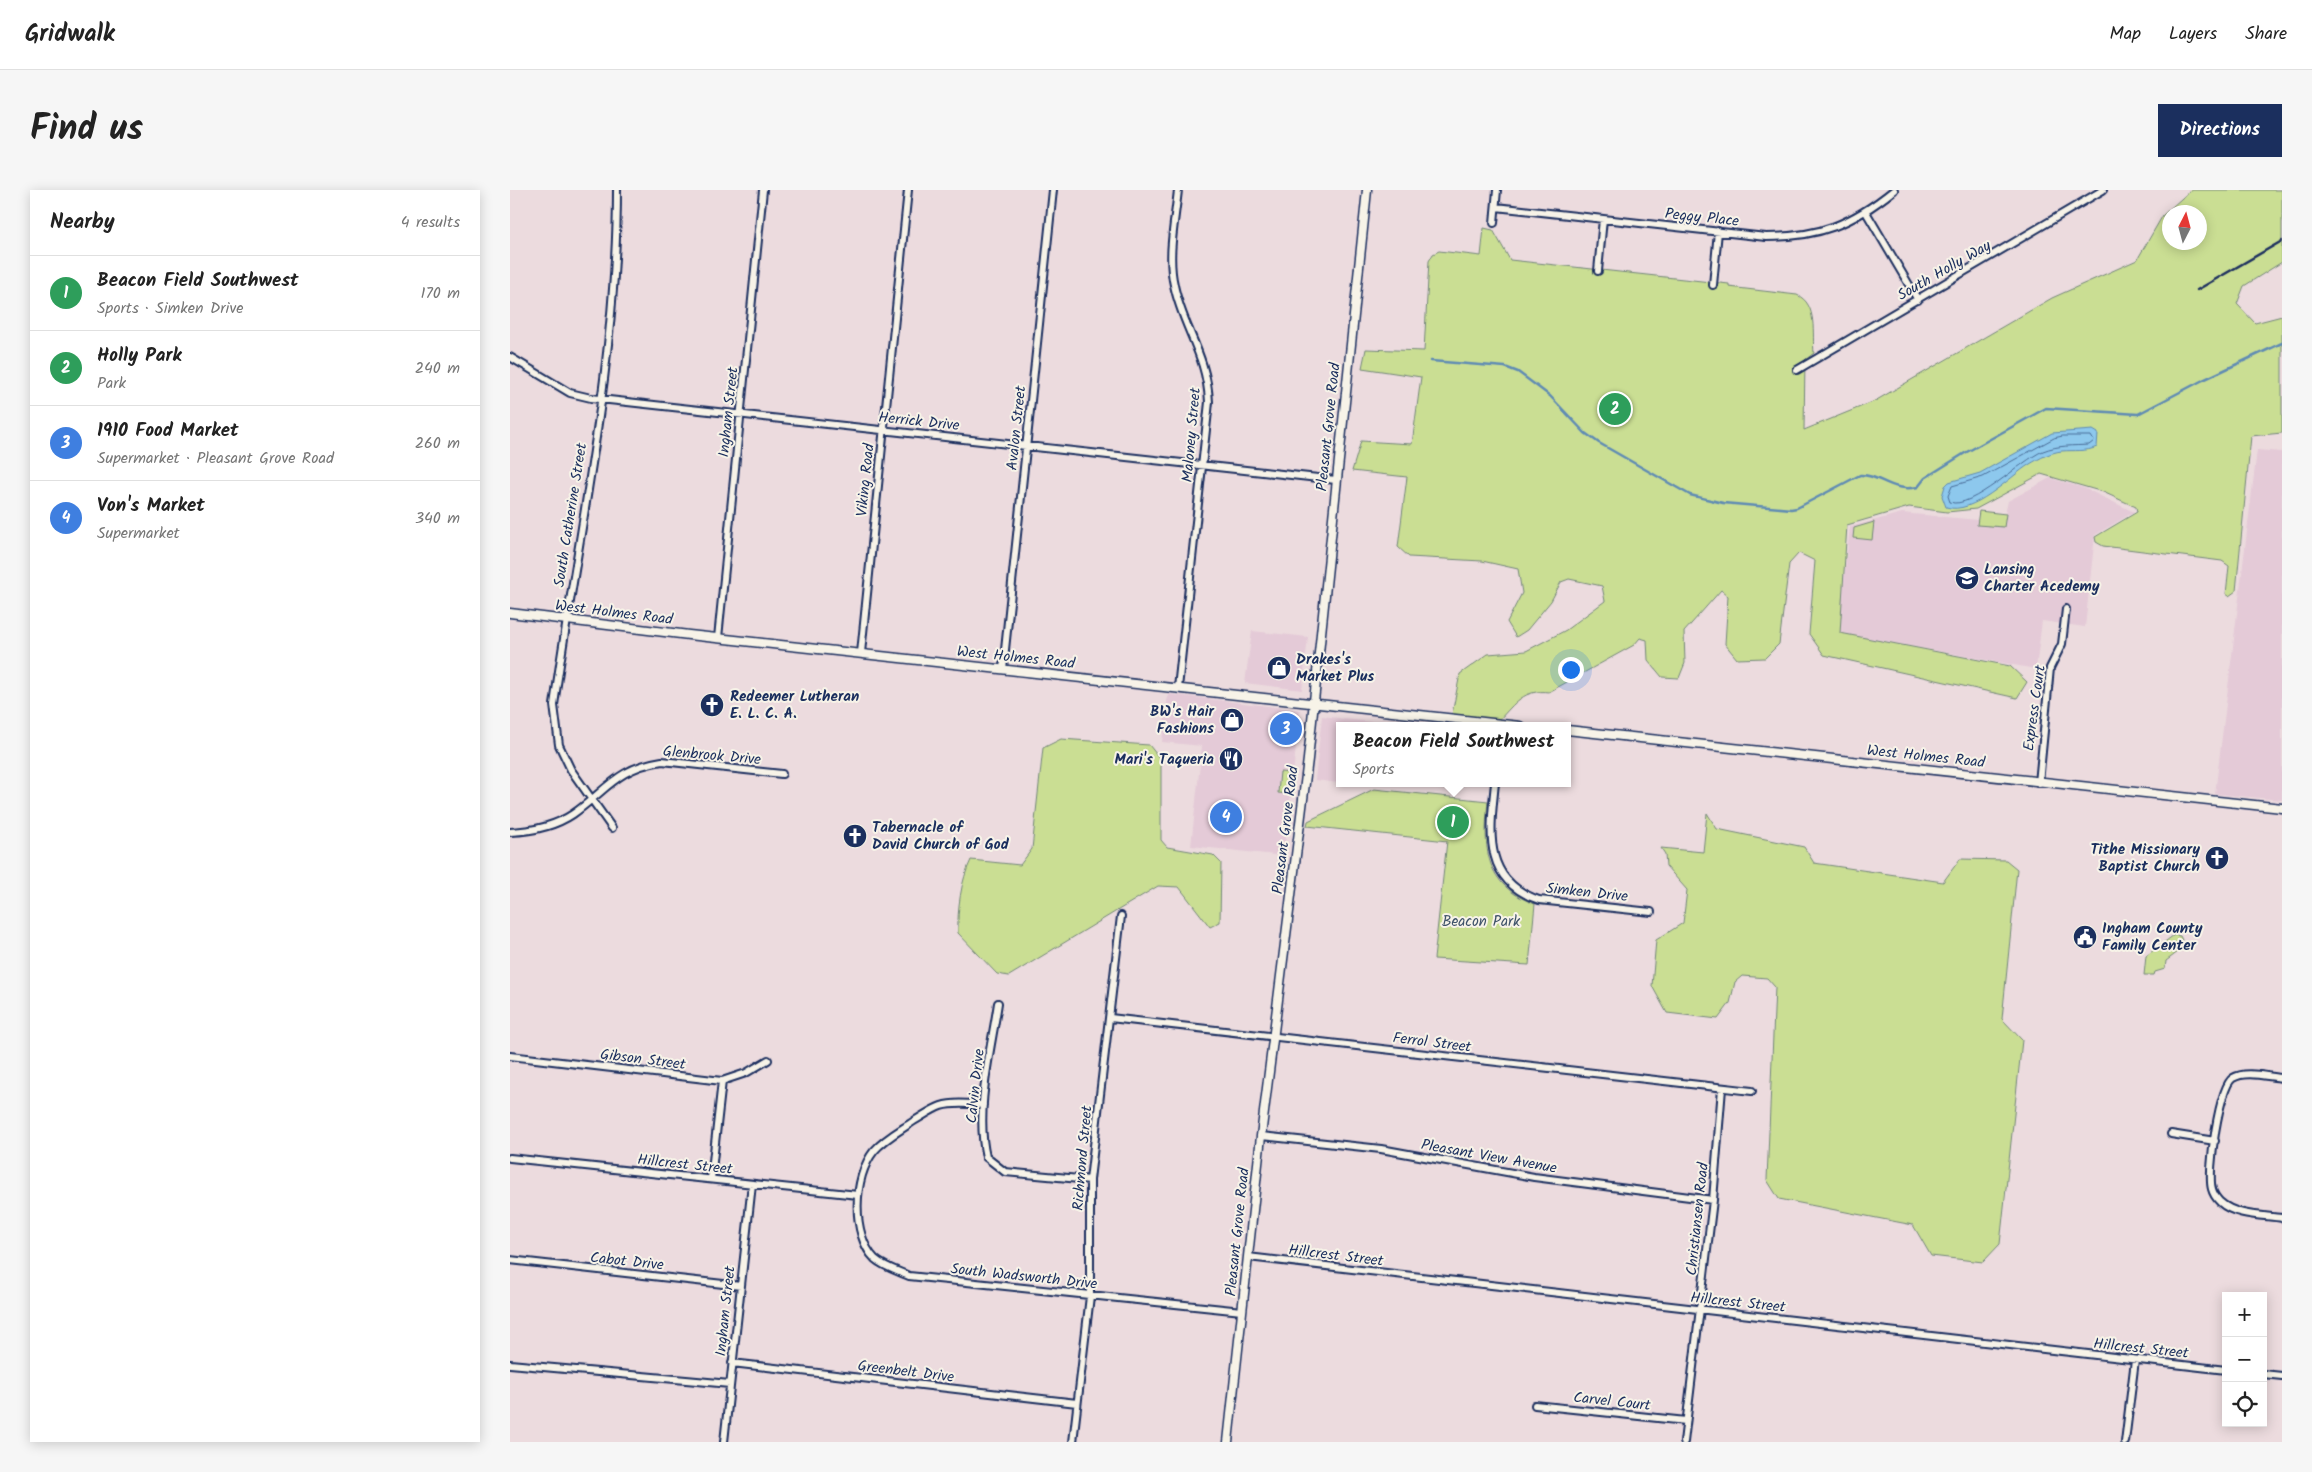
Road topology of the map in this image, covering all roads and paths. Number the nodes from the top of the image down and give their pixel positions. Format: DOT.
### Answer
graph roads {
  1 [pos="617,190"];
  2 [pos="763,190"];
  3 [pos="908,190"];
  4 [pos="1053,190"];
  5 [pos="1178,190"];
  6 [pos="1367,190"];
  7 [pos="1497,190"];
  8 [pos="1894,190"];
  9 [pos="2103,190"];
  10 [pos="1496,207"];
  11 [pos="1866,212"];
  12 [pos="1603,219"];
  13 [pos="1494,223"];
  14 [pos="1718,231"];
  15 [pos="1598,271"];
  16 [pos="1713,285"];
  17 [pos="1918,300"];
  18 [pos="510,357"];
  19 [pos="1797,370"];
  20 [pos="602,398"];
  21 [pos="740,414"];
  22 [pos="883,430"];
  23 [pos="1026,445"];
  24 [pos="1202,465"];
  25 [pos="1336,480"];
  26 [pos="2066,609"];
  27 [pos="510,612"];
  28 [pos="566,620"];
  29 [pos="718,638"];
  30 [pos="861,653"];
  31 [pos="1003,669"];
  32 [pos="1178,688"];
  33 [pos="1314,703"];
  34 [pos="1476,722"];
  35 [pos="1571,730"];
  36 [pos="782,774"];
  37 [pos="2039,783"];
  38 [pos="1495,787"];
  39 [pos="591,799"];
  40 [pos="2282,808"];
  41 [pos="612,828"];
  42 [pos="510,832"];
  43 [pos="1651,912"];
  44 [pos="1121,916"];
  45 [pos="998,1003"];
  46 [pos="1110,1018"];
  47 [pos="1275,1036"];
  48 [pos="510,1056"];
  49 [pos="768,1060"];
  50 [pos="2282,1078"];
  51 [pos="722,1080"];
  52 [pos="1722,1088"];
  53 [pos="1752,1091"];
  54 [pos="983,1105"];
  55 [pos="2171,1134"];
  56 [pos="1261,1136"];
  57 [pos="2215,1141"];
  58 [pos="510,1158"];
  59 [pos="711,1179"];
  60 [pos="1090,1180"];
  61 [pos="752,1184"];
  62 [pos="858,1196"];
  63 [pos="1713,1200"];
  64 [pos="2282,1218"];
  65 [pos="1248,1257"];
  66 [pos="510,1260"];
  67 [pos="741,1286"];
  68 [pos="1090,1296"];
  69 [pos="1700,1311"];
  70 [pos="1242,1312"];
  71 [pos="2135,1360"];
  72 [pos="732,1363"];
  73 [pos="510,1364"];
  74 [pos="2222,1370"];
  75 [pos="2267,1374"];
  76 [pos="2282,1376"];
  77 [pos="730,1384"];
  78 [pos="1077,1403"];
  79 [pos="1535,1405"];
  80 [pos="1686,1422"];
  81 [pos="724,1442"];
  82 [pos="1073,1442"];
  83 [pos="1228,1442"];
  84 [pos="1684,1442"];
  85 [pos="2125,1442"];
  1 -- 20 [label="street, South Catherine Street"];
  2 -- 21 [label="street, Ingham Street"];
  3 -- 22 [label="street, Viking Road"];
  4 -- 23 [label="street, Avalon Street"];
  5 -- 24 [label="street, Maloney Street"];
  6 -- 25 [label="street, Pleasant Grove Road"];
  7 -- 10 [label="street"];
  8 -- 11 [label="street, Peggy Place"];
  9 -- 17 [label="street, South Holly Way"];
  10 -- 12 [label="street, Peggy Place"];
  10 -- 13 [label="street"];
  11 -- 14 [label="street, Peggy Place"];
  11 -- 17 [label="street"];
  12 -- 14 [label="street, Peggy Place"];
  12 -- 15 [label="street"];
  14 -- 16 [label="street"];
  17 -- 19 [label="street, South Holly Way"];
  18 -- 20 [label="street, Herrick Drive"];
  20 -- 21 [label="street, Herrick Drive"];
  20 -- 28 [label="street, South Catherine Street"];
  21 -- 22 [label="street, Herrick Drive"];
  21 -- 29 [label="street, Ingham Street"];
  22 -- 23 [label="street, Herrick Drive"];
  22 -- 30 [label="street, Viking Road"];
  23 -- 24 [label="street, Herrick Drive"];
  23 -- 31 [label="street, Avalon Street"];
  24 -- 25 [label="street, Herrick Drive"];
  24 -- 32 [label="street, Maloney Street"];
  25 -- 33 [label="street, Pleasant Grove Road"];
  26 -- 37 [label="street, Express Court"];
  27 -- 28 [label="street, West Holmes Road"];
  28 -- 29 [label="street, West Holmes Road"];
  28 -- 39 [label="street, South Catherine Street"];
  29 -- 30 [label="street, West Holmes Road"];
  30 -- 31 [label="street, West Holmes Road"];
  31 -- 32 [label="street, West Holmes Road"];
  32 -- 33 [label="street, West Holmes Road"];
  33 -- 34 [label="street, West Holmes Road"];
  33 -- 47 [label="street, Pleasant Grove Road"];
  35 -- 37 [label="street, West Holmes Road"];
  36 -- 39 [label="street, Glenbrook Drive"];
  37 -- 40 [label="street, West Holmes Road"];
  38 -- 43 [label="street, Simken Drive"];
  39 -- 41 [label="street, South Catherine Street"];
  39 -- 42 [label="street, Glenbrook Drive"];
  44 -- 46 [label="street, Richmond Street"];
  45 -- 54 [label="street, Calvin Drive"];
  46 -- 47 [label="street, Ferrol Street"];
  46 -- 60 [label="street, Richmond Street"];
  47 -- 52 [label="street, Ferrol Street"];
  47 -- 56 [label="street, Pleasant Grove Road"];
  48 -- 51 [label="street, Gibson Street"];
  49 -- 51 [label="street, Gibson Street"];
  50 -- 57 [label="street"];
  51 -- 59 [label="street"];
  52 -- 53 [label="street, Ferrol Street"];
  52 -- 63 [label="street, Christiansen Road"];
  54 -- 60 [label="street, Calvin Drive"];
  54 -- 62 [label="street, South Wadsworth Drive"];
  55 -- 57 [label="street"];
  56 -- 63 [label="street, Pleasant View Avenue"];
  56 -- 65 [label="street, Pleasant Grove Road"];
  57 -- 64 [label="street"];
  58 -- 59 [label="street, Hillcrest Street"];
  59 -- 61 [label="street, Hillcrest Street"];
  60 -- 68 [label="street, Richmond Street"];
  61 -- 62 [label="street, Hillcrest Street"];
  61 -- 67 [label="street, Ingham Street"];
  62 -- 68 [label="street, South Wadsworth Drive"];
  63 -- 69 [label="street, Christiansen Road"];
  65 -- 69 [label="street, Hillcrest Street"];
  65 -- 70 [label="street, Pleasant Grove Road"];
  66 -- 67 [label="street, Cabot Drive"];
  67 -- 72 [label="street, Ingham Street"];
  68 -- 70 [label="street, South Wadsworth Drive"];
  68 -- 78 [label="street, Richmond Street"];
  69 -- 71 [label="street, Hillcrest Street"];
  69 -- 80 [label="street, Christiansen Road"];
  70 -- 83 [label="street, Pleasant Grove Road"];
  71 -- 74 [label="street, Hillcrest Street"];
  71 -- 85 [label="street"];
  72 -- 77 [label="street, Ingham Street"];
  72 -- 78 [label="street, Greenbelt Drive"];
  73 -- 77 [label="street"];
  75 -- 76 [label="street"];
  77 -- 81 [label="street, Ingham Street"];
  78 -- 82 [label="street, Richmond Street"];
  79 -- 80 [label="street, Carvel Court"];
  80 -- 84 [label="street, Christiansen Road"];
}
